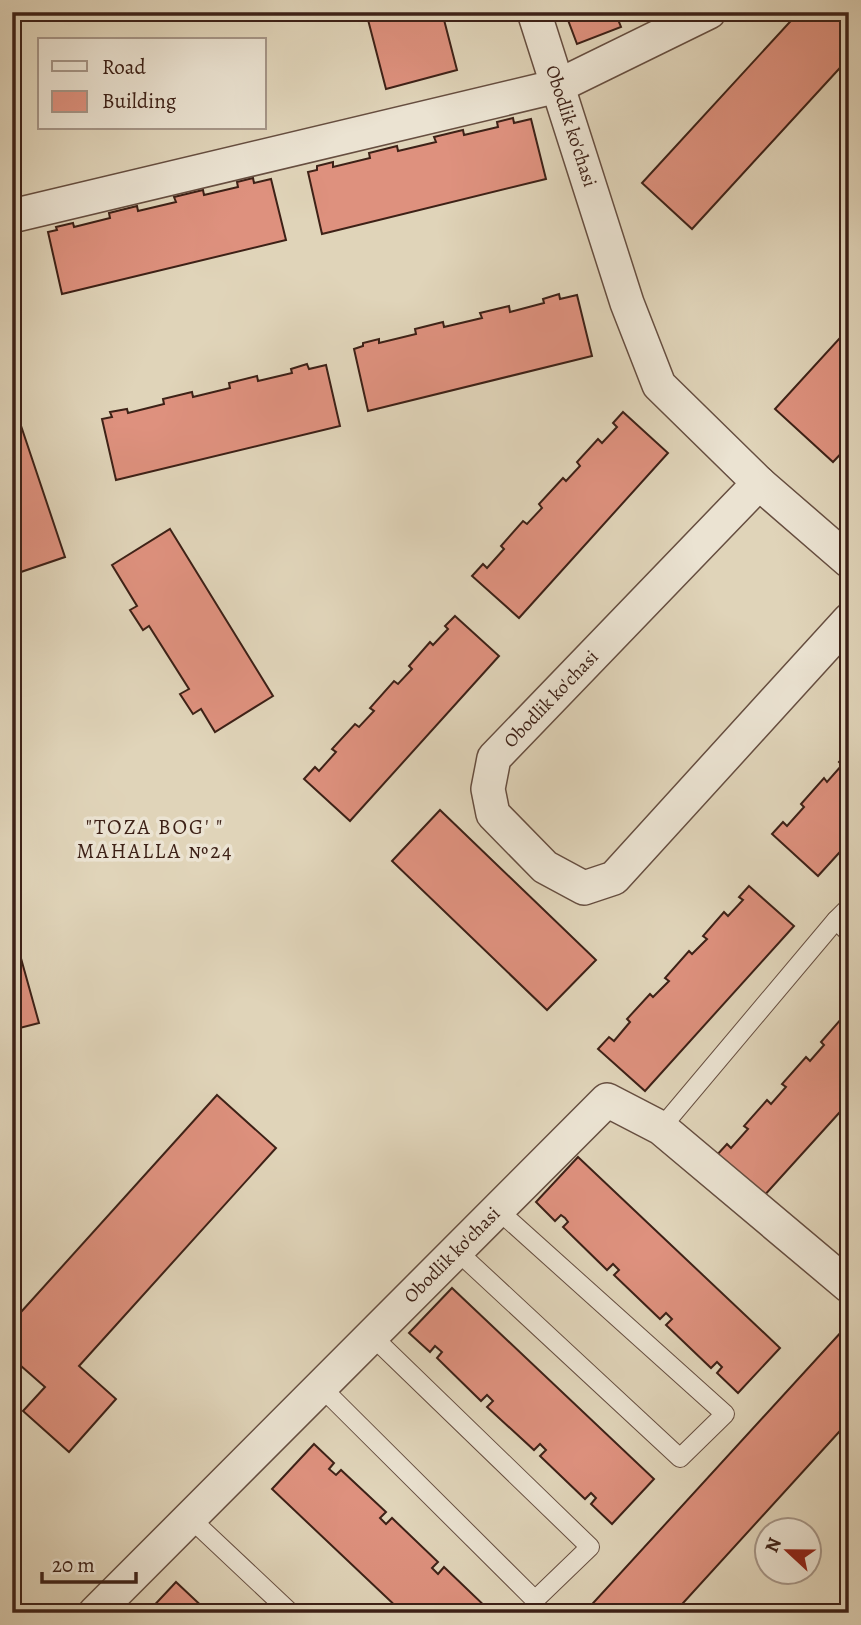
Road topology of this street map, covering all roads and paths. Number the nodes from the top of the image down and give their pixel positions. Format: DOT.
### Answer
graph roads {
  1 [pos="534,12"];
  2 [pos="709,12"];
  3 [pos="558,86"];
  4 [pos="12,216"];
  5 [pos="759,482"];
  6 [pos="849,561"];
  7 [pos="849,620"];
  8 [pos="849,907"];
  9 [pos="836,920"];
  10 [pos="849,933"];
  11 [pos="661,1128"];
  12 [pos="498,1210"];
  13 [pos="457,1251"];
  14 [pos="844,1272"];
  15 [pos="372,1336"];
  16 [pos="321,1387"];
  17 [pos="190,1518"];
  18 [pos="95,1613"];
  19 [pos="292,1613"];
  1 -- 3 [label="street, Obodlik ko'chasi"];
  2 -- 3 [label="street"];
  3 -- 4 [label="street"];
  3 -- 5 [label="street, Obodlik ko'chasi"];
  5 -- 6 [label="street, Obodlik ko'chasi"];
  5 -- 7 [label="street, Obodlik ko'chasi"];
  8 -- 9 [label="lane"];
  9 -- 10 [label="lane"];
  9 -- 11 [label="lane"];
  11 -- 12 [label="street, Obodlik ko'chasi"];
  11 -- 14 [label="street, Obodlik ko'chasi"];
  12 -- 13 [label="street, Obodlik ko'chasi"];
  12 -- 13 [label="lane"];
  13 -- 15 [label="street, Obodlik ko'chasi"];
  15 -- 16 [label="street, Obodlik ko'chasi"];
  15 -- 16 [label="lane"];
  16 -- 17 [label="street, Obodlik ko'chasi"];
  17 -- 18 [label="street, Obodlik ko'chasi"];
  17 -- 19 [label="lane"];
}
